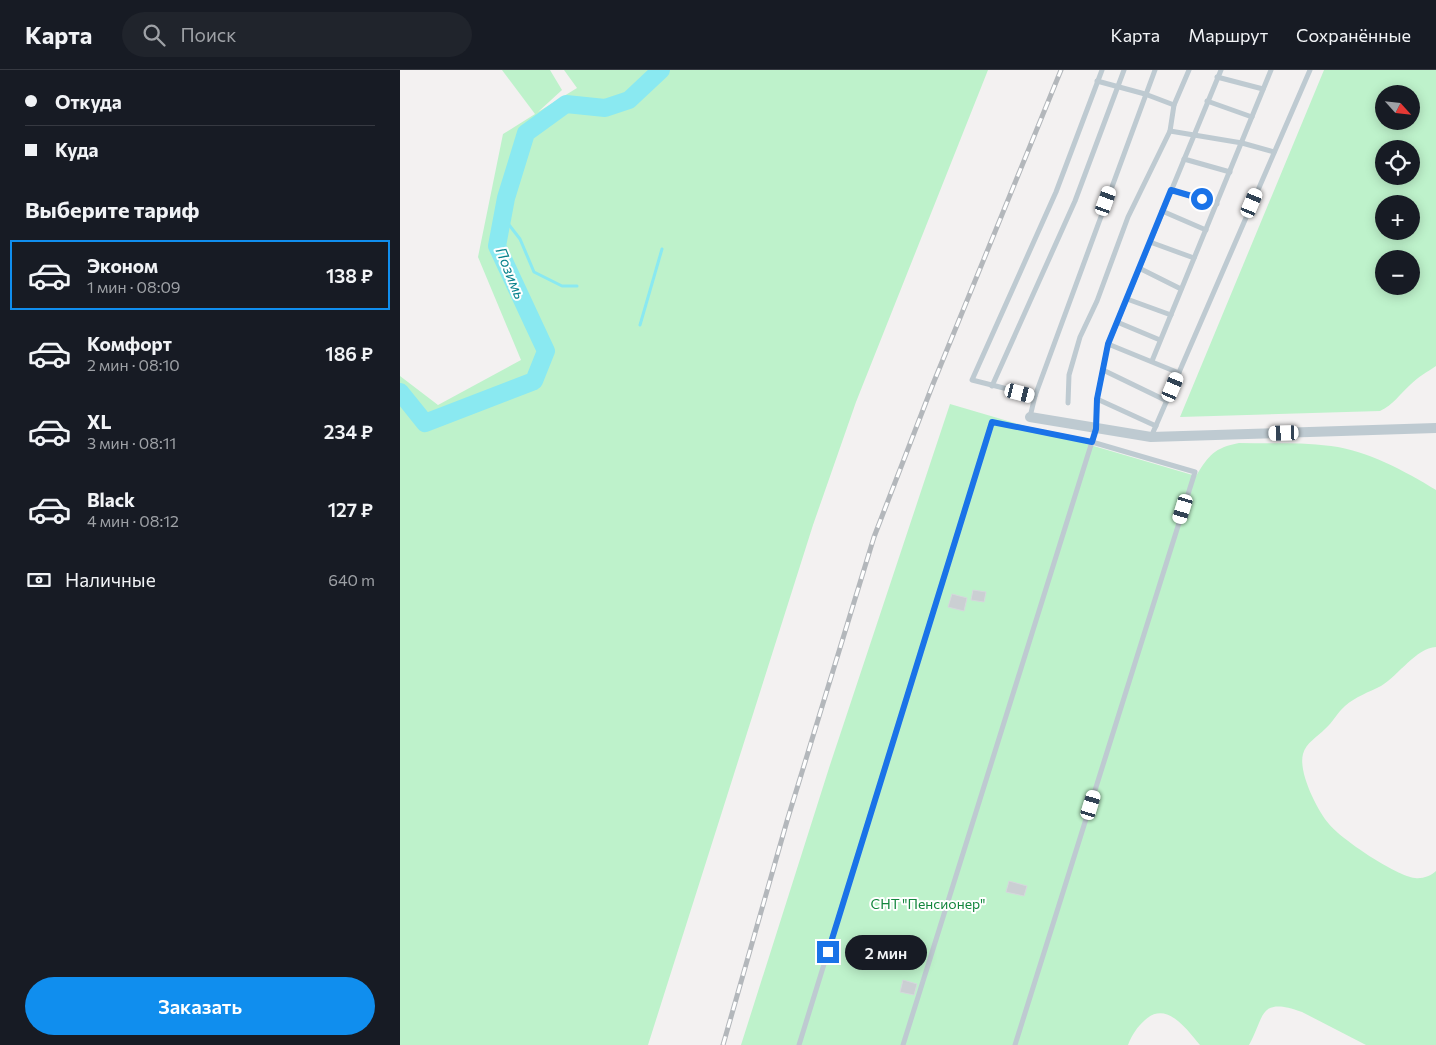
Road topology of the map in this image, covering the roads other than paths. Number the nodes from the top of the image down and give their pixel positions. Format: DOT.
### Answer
graph roads {
  1 [pos="1102,70"];
  2 [pos="1124,70"];
  3 [pos="1155,70"];
  4 [pos="1189,70"];
  5 [pos="1220,70"];
  6 [pos="1271,70"];
  7 [pos="1310,70"];
  8 [pos="1217,77"];
  9 [pos="1097,81"];
  10 [pos="1117,87"];
  11 [pos="1263,89"];
  12 [pos="1145,94"];
  13 [pos="1207,101"];
  14 [pos="1174,105"];
  15 [pos="1252,117"];
  16 [pos="1170,131"];
  17 [pos="1194,134"];
  18 [pos="1242,143"];
  19 [pos="1274,152"];
  20 [pos="1184,158"];
  21 [pos="1230,172"];
  22 [pos="1171,190"];
  23 [pos="1216,204"];
  24 [pos="1162,211"];
  25 [pos="1206,230"];
  26 [pos="1150,242"];
  27 [pos="1194,258"];
  28 [pos="1139,268"];
  29 [pos="1181,289"];
  30 [pos="1127,299"];
  31 [pos="1170,315"];
  32 [pos="1117,322"];
  33 [pos="1160,340"];
  34 [pos="1108,344"];
  35 [pos="1152,361"];
  36 [pos="1103,370"];
  37 [pos="1179,373"];
  38 [pos="992,386"];
  39 [pos="1034,396"];
  40 [pos="1097,399"];
  41 [pos="1167,401"];
  42 [pos="1068,403"];
  43 [pos="1030,417"];
  44 [pos="1156,426"];
  45 [pos="1436,428"];
  46 [pos="1096,429"];
  47 [pos="1151,437"];
  48 [pos="1092,442"];
  49 [pos="799,1045"];
  50 [pos="903,1045"];
  51 [pos="1015,1045"];
  1 -- 9 [label="lane"];
  2 -- 10 [label="lane"];
  3 -- 12 [label="lane"];
  4 -- 14 [label="lane"];
  5 -- 8 [label="lane"];
  6 -- 11 [label="lane"];
  7 -- 19 [label="lane"];
  8 -- 11 [label="lane"];
  8 -- 13 [label="lane"];
  9 -- 10 [label="lane"];
  9 -- 38 [label="lane"];
  10 -- 12 [label="lane"];
  10 -- 38 [label="lane"];
  11 -- 15 [label="lane"];
  12 -- 14 [label="lane"];
  12 -- 39 [label="lane"];
  13 -- 15 [label="lane"];
  13 -- 17 [label="lane"];
  14 -- 16 [label="lane"];
  15 -- 18 [label="lane"];
  16 -- 17 [label="lane"];
  16 -- 42 [label="lane"];
  17 -- 18 [label="lane"];
  17 -- 20 [label="lane"];
  18 -- 19 [label="lane"];
  18 -- 21 [label="lane"];
  19 -- 37 [label="lane"];
  20 -- 21 [label="lane"];
  20 -- 22 [label="lane"];
  21 -- 23 [label="lane"];
  22 -- 23 [label="lane"];
  22 -- 24 [label="lane"];
  23 -- 25 [label="lane"];
  24 -- 25 [label="lane"];
  24 -- 26 [label="lane"];
  25 -- 27 [label="lane"];
  26 -- 27 [label="lane"];
  26 -- 28 [label="lane"];
  27 -- 29 [label="lane"];
  28 -- 29 [label="lane"];
  28 -- 30 [label="lane"];
  29 -- 31 [label="lane"];
  30 -- 31 [label="lane"];
  30 -- 32 [label="lane"];
  31 -- 33 [label="lane"];
  32 -- 33 [label="lane"];
  32 -- 34 [label="lane"];
  33 -- 35 [label="lane"];
  34 -- 35 [label="lane"];
  34 -- 36 [label="lane"];
  35 -- 37 [label="lane"];
  36 -- 40 [label="lane"];
  36 -- 41 [label="lane"];
  37 -- 41 [label="lane"];
  38 -- 39 [label="lane"];
  39 -- 43 [label="lane"];
  40 -- 44 [label="lane"];
  40 -- 46 [label="lane"];
  41 -- 44 [label="lane"];
  43 -- 46 [label="street"];
  44 -- 47 [label="lane"];
  45 -- 47 [label="street"];
  46 -- 47 [label="street"];
  46 -- 48 [label="lane"];
  48 -- 49 [label="lane"];
  48 -- 50 [label="lane"];
  48 -- 51 [label="lane"];
}
